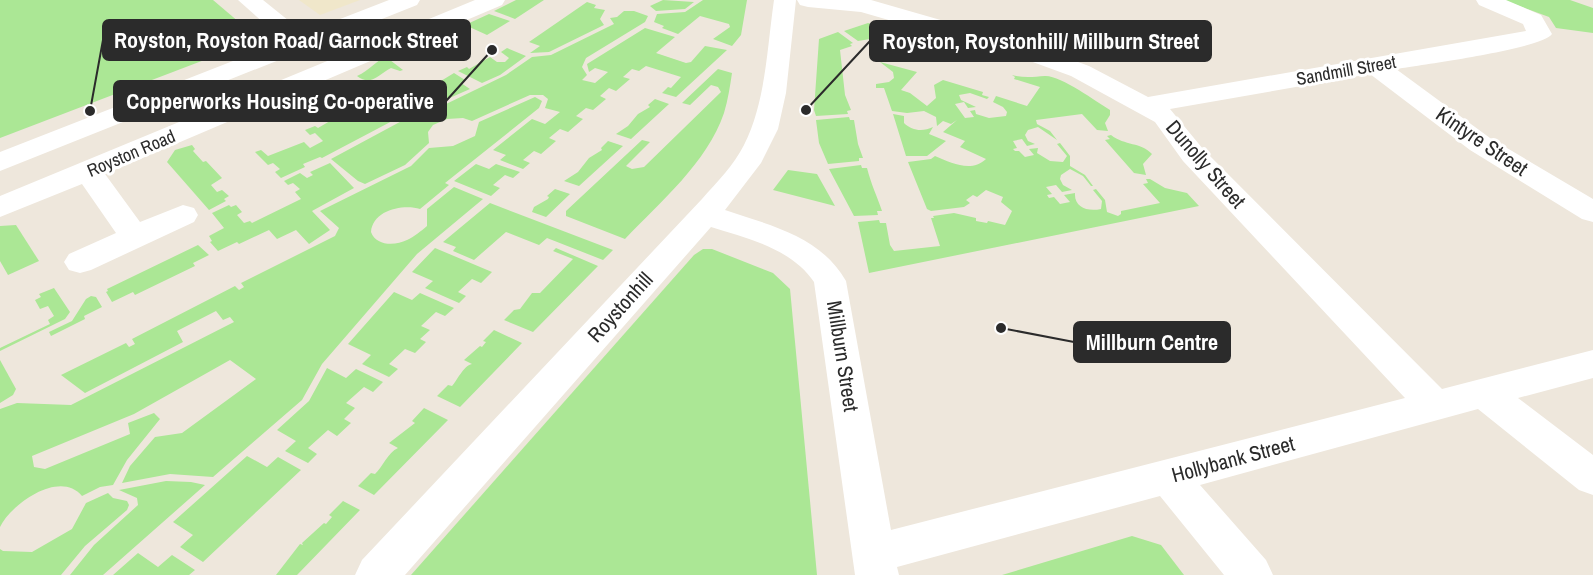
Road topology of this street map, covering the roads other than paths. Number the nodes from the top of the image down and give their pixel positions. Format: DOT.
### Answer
graph roads {
  1 [pos="249,0"];
  2 [pos="409,0"];
  3 [pos="494,0"];
  4 [pos="785,0"];
  5 [pos="808,0"];
  6 [pos="1487,0"];
  7 [pos="302,43"];
  8 [pos="1374,65"];
  9 [pos="1146,105"];
  10 [pos="0,162"];
  11 [pos="87,171"];
  12 [pos="0,207"];
  13 [pos="1593,212"];
  14 [pos="705,214"];
  15 [pos="183,215"];
  16 [pos="135,237"];
  17 [pos="80,262"];
  18 [pos="1593,364"];
  19 [pos="1484,393"];
  20 [pos="1435,406"];
  21 [pos="1168,476"];
  22 [pos="1593,478"];
  23 [pos="876,565"];
  24 [pos="377,575"];
  25 [pos="1251,575"];
  1 -- 7 [label="street"];
  2 -- 7 [label="street, Royston Road"];
  3 -- 11 [label="street, Royston Road"];
  4 -- 14 [label="street, Roystonhill"];
  5 -- 9 [label="street, Dunolly Street"];
  6 -- 8 [label="street, Sandmill Street"];
  7 -- 10 [label="street, Royston Road"];
  8 -- 9 [label="street, Sandmill Street"];
  8 -- 13 [label="street, Kintyre Street"];
  9 -- 20 [label="street, Dunolly Street"];
  11 -- 12 [label="street, Royston Road"];
  11 -- 16 [label="street"];
  14 -- 23 [label="street, Millburn Street"];
  14 -- 24 [label="street, Roystonhill"];
  15 -- 16 [label="street"];
  16 -- 17 [label="street"];
  18 -- 19 [label="street, Hollybank Street"];
  19 -- 20 [label="street, Hollybank Street"];
  19 -- 22 [label="street"];
  20 -- 21 [label="street, Hollybank Street"];
  21 -- 23 [label="street, Hollybank Street"];
  21 -- 25 [label="street"];
}
